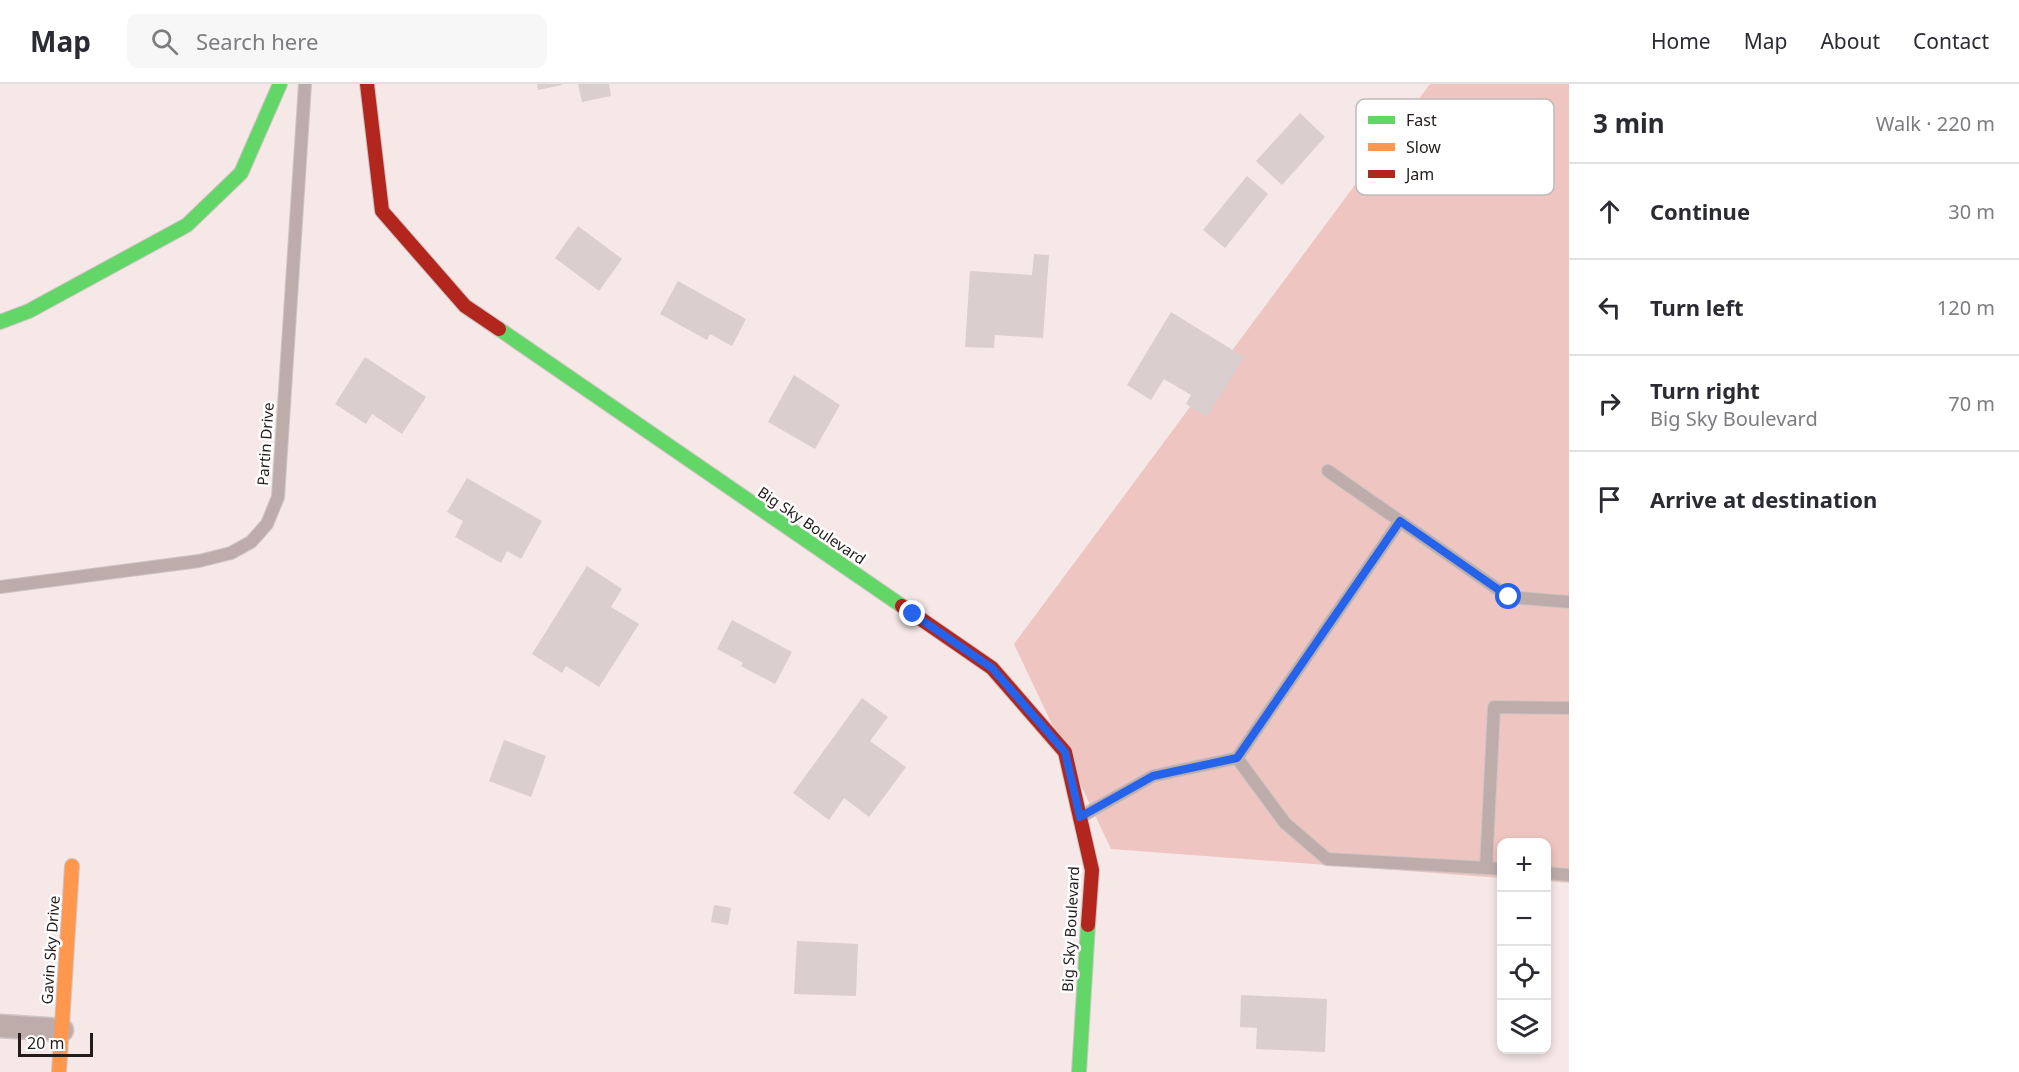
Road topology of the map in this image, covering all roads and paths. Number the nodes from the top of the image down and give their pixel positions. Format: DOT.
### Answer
graph roads {
  1 [pos="280,84"];
  2 [pos="305,84"];
  3 [pos="368,84"];
  4 [pos="0,322"];
  5 [pos="1328,471"];
  6 [pos="1400,521"];
  7 [pos="0,587"];
  8 [pos="1569,602"];
  9 [pos="1569,708"];
  10 [pos="1237,758"];
  11 [pos="1080,817"];
  12 [pos="72,866"];
  13 [pos="1486,868"];
  14 [pos="1497,869"];
  15 [pos="1551,873"];
  16 [pos="1569,875"];
  17 [pos="0,1026"];
  18 [pos="62,1030"];
  19 [pos="59,1072"];
  20 [pos="1079,1072"];
  1 -- 4 [label="street"];
  2 -- 7 [label="lane, Partin Drive"];
  3 -- 11 [label="street, Big Sky Boulevard"];
  5 -- 6 [label="lane"];
  6 -- 8 [label="lane"];
  6 -- 10 [label="lane"];
  9 -- 13 [label="lane"];
  10 -- 11 [label="lane"];
  10 -- 13 [label="lane"];
  11 -- 20 [label="street, Big Sky Boulevard"];
  12 -- 18 [label="street, Gavin Sky Drive"];
  13 -- 14 [label="lane"];
  15 -- 16 [label="lane"];
  17 -- 18 [label="street"];
  18 -- 19 [label="street, Gavin Sky Drive"];
}
